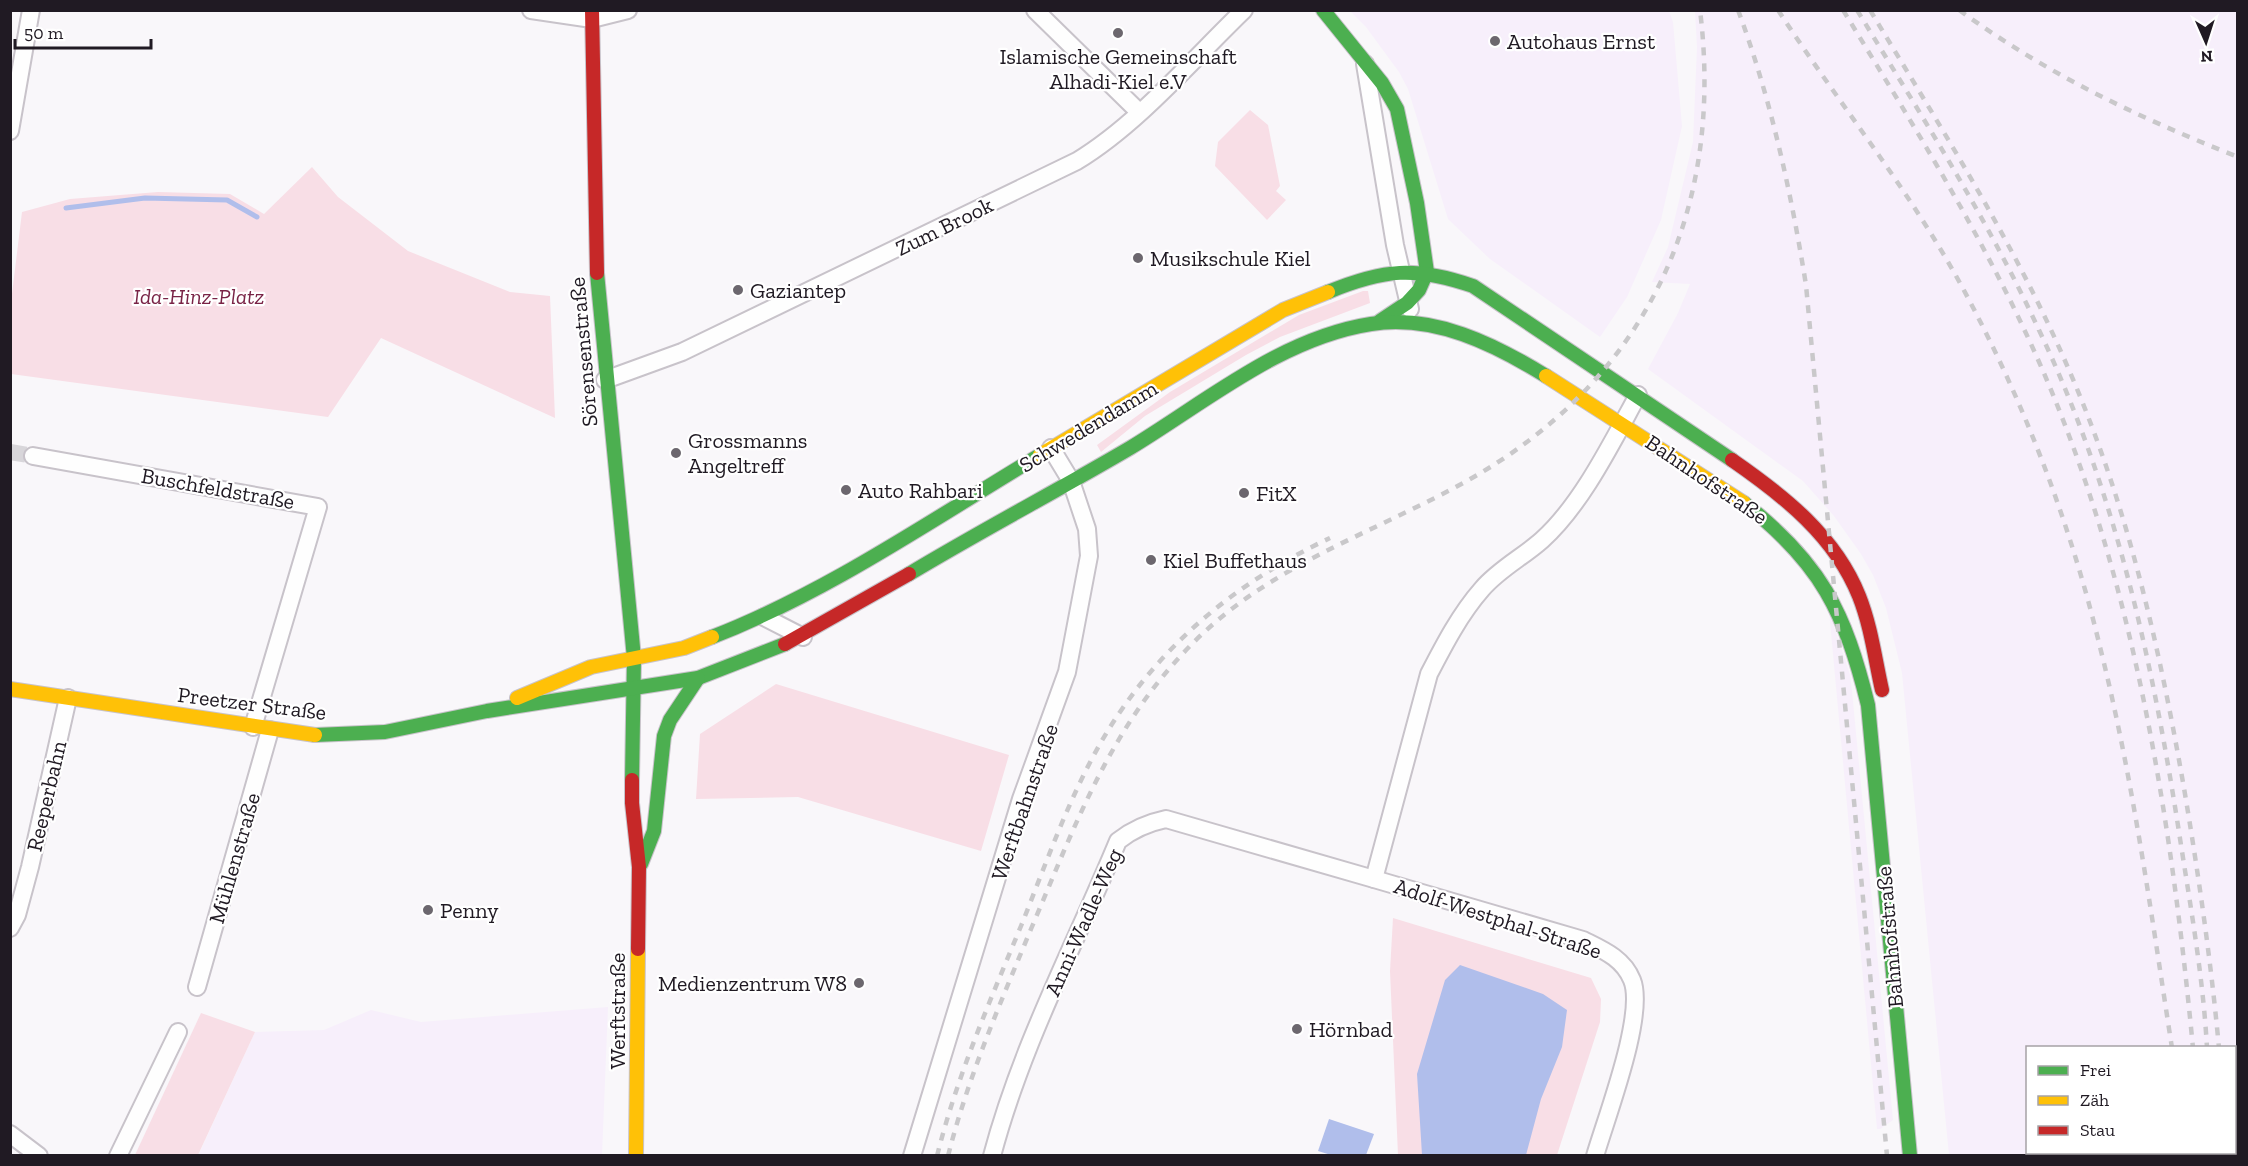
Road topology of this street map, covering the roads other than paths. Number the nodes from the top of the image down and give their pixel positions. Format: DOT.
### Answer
graph roads {
  1 [pos="31,10"];
  2 [pos="531,10"];
  3 [pos="628,10"];
  4 [pos="1035,10"];
  5 [pos="1244,10"];
  6 [pos="1323,10"];
  7 [pos="592,15"];
  8 [pos="1365,63"];
  9 [pos="1139,112"];
  10 [pos="10,131"];
  11 [pos="1400,272"];
  12 [pos="1426,272"];
  13 [pos="1407,303"];
  14 [pos="1380,321"];
  15 [pos="1421,324"];
  16 [pos="605,380"];
  17 [pos="1638,395"];
  18 [pos="1623,423"];
  19 [pos="1051,448"];
  20 [pos="33,456"];
  21 [pos="1071,481"];
  22 [pos="764,617"];
  23 [pos="803,637"];
  24 [pos="634,658"];
  25 [pos="699,678"];
  26 [pos="10,689"];
  27 [pos="647,696"];
  28 [pos="68,698"];
  29 [pos="1884,708"];
  30 [pos="488,711"];
  31 [pos="253,727"];
  32 [pos="270,730"];
  33 [pos="664,736"];
  34 [pos="639,867"];
  35 [pos="1374,879"];
  36 [pos="10,928"];
  37 [pos="197,987"];
  38 [pos="178,1032"];
  39 [pos="10,1134"];
  40 [pos="39,1155"];
  41 [pos="118,1155"];
  42 [pos="636,1155"];
  43 [pos="912,1155"];
  44 [pos="992,1155"];
  45 [pos="1595,1155"];
  46 [pos="1910,1155"];
  1 -- 10 [label="street"];
  2 -- 7 [label="street"];
  3 -- 7 [label="street"];
  4 -- 9 [label="street"];
  5 -- 9 [label="street, Zum Brook"];
  6 -- 8 [label="main road"];
  7 -- 16 [label="main road, Sörensenstraße"];
  8 -- 11 [label="street"];
  8 -- 12 [label="main road"];
  9 -- 16 [label="street, Zum Brook"];
  11 -- 12 [label="main road, Schwedendamm"];
  11 -- 13 [label="street"];
  11 -- 19 [label="main road, Schwedendamm"];
  12 -- 13 [label="main road"];
  12 -- 17 [label="main road, Bahnhofstraße"];
  13 -- 14 [label="main road"];
  13 -- 15 [label="street"];
  14 -- 15 [label="main road, Schwedendamm"];
  14 -- 21 [label="main road, Schwedendamm"];
  15 -- 18 [label="main road, Bahnhofstraße"];
  16 -- 24 [label="main road, Sörensenstraße"];
  17 -- 18 [label="street, Adolf-Westphal-Straße"];
  17 -- 29 [label="main road, Bahnhofstraße"];
  18 -- 35 [label="street, Adolf-Westphal-Straße"];
  18 -- 46 [label="main road, Bahnhofstraße"];
  19 -- 21 [label="street, Werftbahnstraße"];
  19 -- 22 [label="main road, Schwedendamm"];
  20 -- 31 [label="street, Buschfeldstraße"];
  21 -- 23 [label="main road, Schwedendamm"];
  21 -- 43 [label="street, Werftbahnstraße"];
  22 -- 23 [label="street"];
  22 -- 24 [label="main road, Schwedendamm"];
  23 -- 25 [label="main road, Schwedendamm"];
  24 -- 27 [label="main road, Sörensenstraße"];
  24 -- 30 [label="main road, Preetzer Straße"];
  25 -- 27 [label="main road, Schwedendamm"];
  25 -- 33 [label="main road, Werftstraße"];
  26 -- 28 [label="main road, Preetzer Straße"];
  27 -- 30 [label="main road, Preetzer Straße"];
  27 -- 33 [label="main road, Werftstraße"];
  27 -- 34 [label="main road, Werftstraße"];
  28 -- 31 [label="main road, Preetzer Straße"];
  28 -- 36 [label="street, Reeperbahn"];
  30 -- 32 [label="main road, Preetzer Straße"];
  31 -- 32 [label="main road, Preetzer Straße"];
  32 -- 37 [label="street, Mühlenstraße"];
  33 -- 34 [label="main road, Werftstraße"];
  34 -- 42 [label="main road, Werftstraße"];
  35 -- 44 [label="street, Anni-Wadle-Weg"];
  35 -- 45 [label="street, Adolf-Westphal-Straße"];
  38 -- 41 [label="street"];
  39 -- 40 [label="street"];
}
